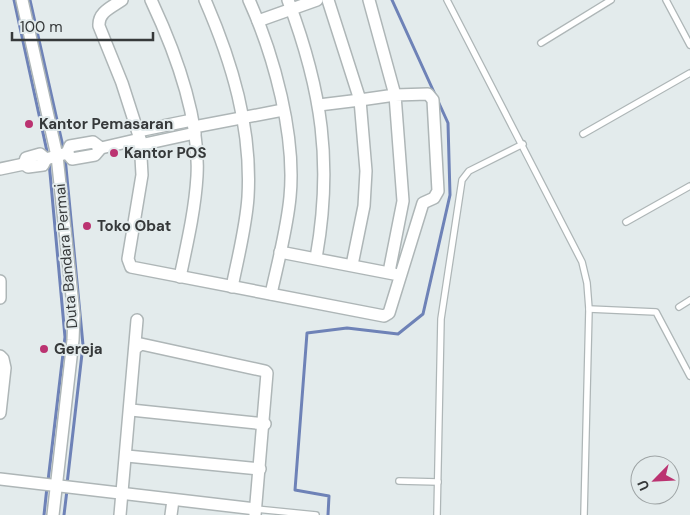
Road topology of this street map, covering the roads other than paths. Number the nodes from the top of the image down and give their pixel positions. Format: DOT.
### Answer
graph roads {
  1 [pos="22,0"];
  2 [pos="122,0"];
  3 [pos="151,0"];
  4 [pos="205,0"];
  5 [pos="249,0"];
  6 [pos="317,0"];
  7 [pos="328,0"];
  8 [pos="369,0"];
  9 [pos="446,0"];
  10 [pos="610,0"];
  11 [pos="666,0"];
  12 [pos="290,5"];
  13 [pos="258,21"];
  14 [pos="541,43"];
  15 [pos="690,45"];
  16 [pos="690,74"];
  17 [pos="395,95"];
  18 [pos="360,100"];
  19 [pos="319,105"];
  20 [pos="283,110"];
  21 [pos="242,118"];
  22 [pos="193,127"];
  23 [pos="582,134"];
  24 [pos="139,138"];
  25 [pos="523,144"];
  26 [pos="57,156"];
  27 [pos="0,169"];
  28 [pos="690,186"];
  29 [pos="403,201"];
  30 [pos="423,203"];
  31 [pos="626,222"];
  32 [pos="280,252"];
  33 [pos="316,258"];
  34 [pos="352,265"];
  35 [pos="389,272"];
  36 [pos="401,276"];
  37 [pos="180,277"];
  38 [pos="0,281"];
  39 [pos="232,287"];
  40 [pos="271,294"];
  41 [pos="0,298"];
  42 [pos="690,300"];
  43 [pos="678,307"];
  44 [pos="589,309"];
  45 [pos="138,320"];
  46 [pos="137,347"];
  47 [pos="0,356"];
  48 [pos="690,376"];
  49 [pos="131,410"];
  50 [pos="0,413"];
  51 [pos="265,424"];
  52 [pos="127,456"];
  53 [pos="260,469"];
  54 [pos="0,478"];
  55 [pos="399,481"];
  56 [pos="438,482"];
  57 [pos="57,485"];
  58 [pos="122,493"];
  59 [pos="173,500"];
  60 [pos="213,509"];
  61 [pos="256,512"];
  62 [pos="305,514"];
  63 [pos="53,515"];
  64 [pos="120,515"];
  65 [pos="171,515"];
  66 [pos="316,515"];
  67 [pos="437,515"];
  68 [pos="584,515"];
  1 -- 26 [label="street, Duta Bandara Permai"];
  2 -- 24 [label="street"];
  3 -- 22 [label="street"];
  4 -- 21 [label="street"];
  5 -- 13 [label="street"];
  6 -- 12 [label="street"];
  7 -- 18 [label="street"];
  8 -- 17 [label="street"];
  9 -- 25 [label="lane"];
  10 -- 14 [label="lane"];
  11 -- 15 [label="lane"];
  12 -- 13 [label="street"];
  12 -- 19 [label="street"];
  13 -- 20 [label="street"];
  16 -- 23 [label="lane"];
  17 -- 18 [label="street"];
  17 -- 29 [label="street"];
  17 -- 30 [label="street"];
  18 -- 19 [label="street"];
  18 -- 34 [label="street"];
  19 -- 33 [label="street"];
  20 -- 21 [label="street"];
  20 -- 32 [label="street"];
  21 -- 22 [label="street"];
  21 -- 39 [label="street"];
  22 -- 24 [label="street"];
  22 -- 37 [label="street"];
  24 -- 26 [label="street"];
  24 -- 37 [label="street"];
  25 -- 44 [label="lane"];
  25 -- 56 [label="lane"];
  26 -- 27 [label="street"];
  26 -- 57 [label="street, Duta Bandara Permai"];
  28 -- 31 [label="lane"];
  29 -- 30 [label="street"];
  29 -- 35 [label="street"];
  30 -- 36 [label="street"];
  32 -- 33 [label="street"];
  32 -- 40 [label="street"];
  33 -- 34 [label="street"];
  34 -- 35 [label="street"];
  35 -- 36 [label="street"];
  36 -- 40 [label="street"];
  37 -- 39 [label="street"];
  38 -- 41 [label="street"];
  39 -- 40 [label="street"];
  42 -- 43 [label="lane"];
  44 -- 48 [label="lane"];
  44 -- 68 [label="lane"];
  45 -- 46 [label="street"];
  46 -- 49 [label="street"];
  46 -- 51 [label="street"];
  47 -- 50 [label="street"];
  49 -- 51 [label="street"];
  49 -- 52 [label="street"];
  51 -- 53 [label="street"];
  52 -- 53 [label="street"];
  52 -- 58 [label="street"];
  53 -- 61 [label="street"];
  54 -- 57 [label="street"];
  55 -- 56 [label="lane"];
  56 -- 67 [label="lane"];
  57 -- 58 [label="street"];
  57 -- 63 [label="street, Duta Bandara Permai"];
  58 -- 59 [label="street"];
  58 -- 64 [label="street"];
  59 -- 60 [label="street"];
  59 -- 65 [label="street"];
  60 -- 61 [label="street"];
  61 -- 62 [label="lane"];
  62 -- 66 [label="lane"];
}
